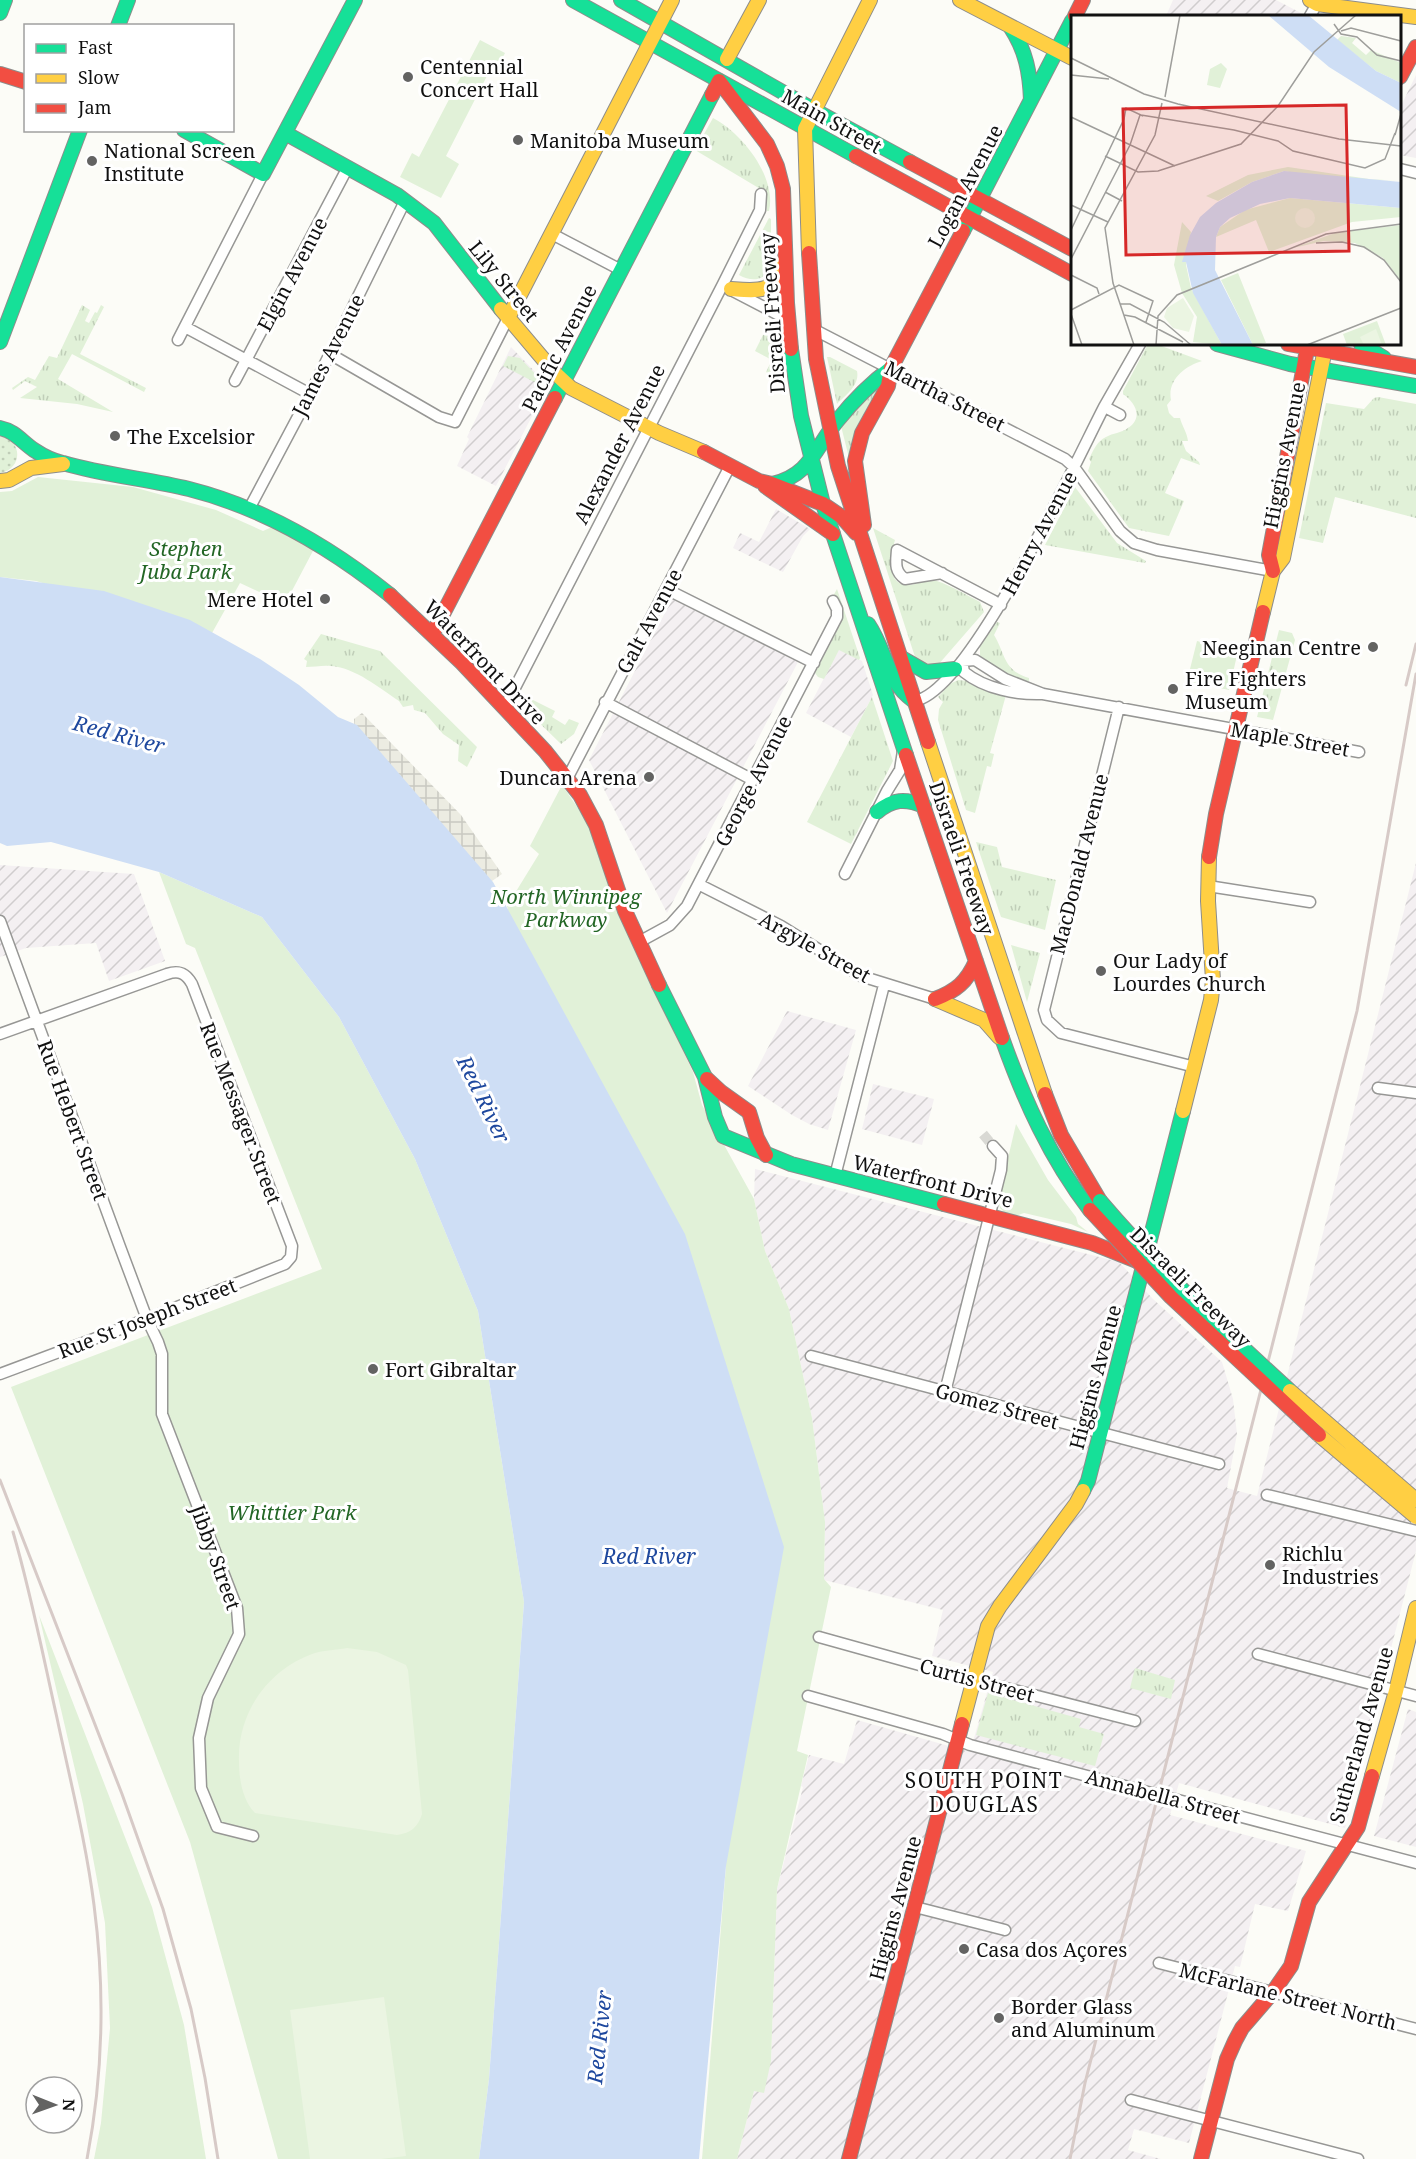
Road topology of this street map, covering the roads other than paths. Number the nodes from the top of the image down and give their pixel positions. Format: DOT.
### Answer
graph roads {
  1 [pos="5,0"];
  2 [pos="128,0"];
  3 [pos="355,0"];
  4 [pos="573,0"];
  5 [pos="621,0"];
  6 [pos="672,0"];
  7 [pos="759,0"];
  8 [pos="870,0"];
  9 [pos="960,0"];
  10 [pos="1083,0"];
  11 [pos="1316,1"];
  12 [pos="0,13"];
  13 [pos="1076,15"];
  14 [pos="1310,15"];
  15 [pos="1416,17"];
  16 [pos="661,22"];
  17 [pos="1071,23"];
  18 [pos="119,24"];
  19 [pos="1010,26"];
  20 [pos="651,43"];
  21 [pos="1416,46"];
  22 [pos="1057,51"];
  23 [pos="1071,58"];
  24 [pos="727,59"];
  25 [pos="0,74"];
  26 [pos="1401,75"];
  27 [pos="24,81"];
  28 [pos="719,81"];
  29 [pos="1031,101"];
  30 [pos="814,110"];
  31 [pos="805,129"];
  32 [pos="79,132"];
  33 [pos="188,132"];
  34 [pos="285,133"];
  35 [pos="348,166"];
  36 [pos="1401,170"];
  37 [pos="1416,173"];
  38 [pos="263,174"];
  39 [pos="761,194"];
  40 [pos="981,198"];
  41 [pos="405,201"];
  42 [pos="970,219"];
  43 [pos="552,234"];
  44 [pos="1071,248"];
  45 [pos="786,253"];
  46 [pos="621,270"];
  47 [pos="1071,273"];
  48 [pos="727,287"];
  49 [pos="508,318"];
  50 [pos="789,324"];
  51 [pos="185,327"];
  52 [pos="813,329"];
  53 [pos="178,340"];
  54 [pos="0,342"];
  55 [pos="1139,345"];
  56 [pos="1220,345"];
  57 [pos="1363,345"];
  58 [pos="1308,346"];
  59 [pos="1325,347"];
  60 [pos="330,354"];
  61 [pos="247,360"];
  62 [pos="1392,363"];
  63 [pos="1305,366"];
  64 [pos="1416,367"];
  65 [pos="891,368"];
  66 [pos="1321,369"];
  67 [pos="235,381"];
  68 [pos="564,382"];
  69 [pos="1416,386"];
  70 [pos="310,394"];
  71 [pos="1104,407"];
  72 [pos="1120,415"];
  73 [pos="0,417"];
  74 [pos="649,428"];
  75 [pos="830,430"];
  76 [pos="11,432"];
  77 [pos="812,460"];
  78 [pos="63,464"];
  79 [pos="730,466"];
  80 [pos="1074,467"];
  81 [pos="18,475"];
  82 [pos="0,481"];
  83 [pos="766,482"];
  84 [pos="823,504"];
  85 [pos="249,509"];
  86 [pos="833,534"];
  87 [pos="860,537"];
  88 [pos="1273,571"];
  89 [pos="942,573"];
  90 [pos="666,589"];
  91 [pos="877,589"];
  92 [pos="833,601"];
  93 [pos="1001,605"];
  94 [pos="857,607"];
  95 [pos="433,633"];
  96 [pos="900,657"];
  97 [pos="814,663"];
  98 [pos="959,665"];
  99 [pos="1043,694"];
  100 [pos="914,701"];
  101 [pos="605,702"];
  102 [pos="1119,707"];
  103 [pos="504,709"];
  104 [pos="1236,729"];
  105 [pos="903,747"];
  106 [pos="1359,752"];
  107 [pos="568,777"];
  108 [pos="753,780"];
  109 [pos="924,806"];
  110 [pos="877,812"];
  111 [pos="845,874"];
  112 [pos="700,885"];
  113 [pos="1208,886"];
  114 [pos="1310,902"];
  115 [pos="0,921"];
  116 [pos="639,942"];
  117 [pos="976,961"];
  118 [pos="884,984"];
  119 [pos="935,999"];
  120 [pos="35,1021"];
  121 [pos="0,1034"];
  122 [pos="1003,1041"];
  123 [pos="1195,1067"];
  124 [pos="705,1077"];
  125 [pos="1378,1088"];
  126 [pos="1416,1093"];
  127 [pos="740,1105"];
  128 [pos="752,1122"];
  129 [pos="717,1123"];
  130 [pos="730,1139"];
  131 [pos="993,1146"];
  132 [pos="766,1155"];
  133 [pos="835,1176"];
  134 [pos="1095,1206"];
  135 [pos="989,1215"];
  136 [pos="291,1257"];
  137 [pos="1146,1257"];
  138 [pos="147,1319"];
  139 [pos="811,1356"];
  140 [pos="0,1374"];
  141 [pos="945,1392"];
  142 [pos="1100,1433"];
  143 [pos="1218,1464"];
  144 [pos="1267,1495"];
  145 [pos="1416,1500"];
  146 [pos="1416,1517"];
  147 [pos="1416,1531"];
  148 [pos="1416,1608"];
  149 [pos="819,1637"];
  150 [pos="1258,1654"];
  151 [pos="973,1680"];
  152 [pos="1396,1691"];
  153 [pos="808,1696"];
  154 [pos="1416,1696"];
  155 [pos="1135,1721"];
  156 [pos="957,1740"];
  157 [pos="253,1836"];
  158 [pos="1347,1845"];
  159 [pos="1416,1863"];
  160 [pos="915,1907"];
  161 [pos="1005,1930"];
  162 [pos="1159,1963"];
  163 [pos="1273,1992"];
  164 [pos="1416,2029"];
  165 [pos="1131,2100"];
  166 [pos="1210,2120"];
  167 [pos="849,2159"];
  168 [pos="1201,2159"];
  169 [pos="1358,2159"];
  1 -- 12 [label="main road"];
  2 -- 18 [label="main road"];
  3 -- 34 [label="main road"];
  4 -- 20 [label="main road, Main Street"];
  5 -- 16 [label="main road, Main Street"];
  6 -- 16 [label="main road"];
  7 -- 24 [label="main road"];
  8 -- 30 [label="main road"];
  9 -- 19 [label="main road"];
  10 -- 13 [label="main road"];
  11 -- 14 [label="street"];
  11 -- 15 [label="main road"];
  16 -- 20 [label="main road"];
  16 -- 24 [label="main road, Main Street"];
  17 -- 22 [label="main road, Logan Avenue"];
  19 -- 22 [label="main road"];
  19 -- 29 [label="main road"];
  20 -- 28 [label="main road, Main Street"];
  20 -- 43 [label="main road"];
  21 -- 26 [label="main road"];
  22 -- 23 [label="main road"];
  22 -- 29 [label="main road, Logan Avenue"];
  24 -- 30 [label="main road, Main Street"];
  25 -- 27 [label="main road"];
  28 -- 31 [label="main road, Main Street"];
  28 -- 45 [label="main road, Disraeli Freeway"];
  28 -- 46 [label="main road, Pacific Avenue"];
  29 -- 40 [label="main road, Logan Avenue"];
  30 -- 31 [label="main road, Disraeli Freeway"];
  30 -- 40 [label="main road, Main Street"];
  31 -- 42 [label="main road, Main Street"];
  31 -- 52 [label="main road, Disraeli Freeway"];
  32 -- 54 [label="main road"];
  33 -- 38 [label="main road"];
  34 -- 35 [label="main road, Lily Street"];
  34 -- 38 [label="main road"];
  35 -- 41 [label="main road, Lily Street"];
  35 -- 61 [label="street, Elgin Avenue"];
  36 -- 37 [label="street"];
  38 -- 51 [label="street"];
  39 -- 48 [label="street, Alexander Avenue"];
  40 -- 42 [label="main road, Logan Avenue"];
  40 -- 44 [label="main road, Main Street"];
  41 -- 49 [label="main road, Lily Street"];
  41 -- 60 [label="street, James Avenue"];
  42 -- 47 [label="main road, Main Street"];
  42 -- 65 [label="main road, Logan Avenue"];
  43 -- 46 [label="street"];
  43 -- 49 [label="main road"];
  45 -- 48 [label="main road"];
  45 -- 50 [label="main road, Disraeli Freeway"];
  46 -- 68 [label="main road, Pacific Avenue"];
  48 -- 50 [label="street"];
  48 -- 74 [label="street, Alexander Avenue"];
  49 -- 60 [label="street"];
  49 -- 68 [label="main road, Lily Street"];
  50 -- 77 [label="main road, Disraeli Freeway"];
  51 -- 53 [label="street"];
  51 -- 61 [label="street"];
  52 -- 65 [label="street, Martha Street"];
  52 -- 75 [label="main road, Disraeli Freeway"];
  55 -- 71 [label="street, Henry Avenue"];
  56 -- 63 [label="main road"];
  57 -- 62 [label="main road"];
  58 -- 59 [label="main road"];
  58 -- 63 [label="main road, Higgins Avenue"];
  59 -- 62 [label="main road"];
  59 -- 66 [label="main road, Higgins Avenue"];
  60 -- 70 [label="street, James Avenue"];
  61 -- 67 [label="street, Elgin Avenue"];
  61 -- 70 [label="street"];
  62 -- 64 [label="main road"];
  63 -- 66 [label="main road"];
  63 -- 88 [label="main road, Higgins Avenue"];
  65 -- 75 [label="main road, Logan Avenue"];
  65 -- 80 [label="street, Martha Street"];
  65 -- 91 [label="main road, Logan Avenue"];
  66 -- 69 [label="main road"];
  66 -- 88 [label="main road, Higgins Avenue"];
  68 -- 74 [label="main road, Lily Street"];
  68 -- 95 [label="main road, Pacific Avenue"];
  70 -- 85 [label="street, James Avenue"];
  71 -- 72 [label="street"];
  71 -- 80 [label="street, Henry Avenue"];
  73 -- 76 [label="main road, Waterfront Drive"];
  74 -- 79 [label="main road, Lily Street"];
  74 -- 103 [label="street, Alexander Avenue"];
  75 -- 77 [label="main road, Logan Avenue"];
  75 -- 87 [label="main road, Disraeli Freeway"];
  76 -- 78 [label="main road, Waterfront Drive"];
  76 -- 81 [label="main road"];
  77 -- 83 [label="main road, Logan Avenue"];
  77 -- 84 [label="main road, Disraeli Freeway"];
  78 -- 81 [label="main road, Waterfront Drive"];
  78 -- 85 [label="main road, Waterfront Drive"];
  79 -- 83 [label="main road, Lily Street"];
  79 -- 90 [label="street, Galt Avenue"];
  80 -- 88 [label="street"];
  80 -- 93 [label="street, Henry Avenue"];
  81 -- 82 [label="main road, Waterfront Drive"];
  83 -- 84 [label="main road, Lily Street"];
  83 -- 86 [label="main road, Lily Street"];
  84 -- 86 [label="main road, Disraeli Freeway"];
  84 -- 87 [label="main road, Lily Street"];
  85 -- 95 [label="main road, Waterfront Drive"];
  86 -- 94 [label="main road, Disraeli Freeway"];
  87 -- 91 [label="main road, Disraeli Freeway"];
  88 -- 104 [label="main road, Higgins Avenue"];
  89 -- 93 [label="street"];
  90 -- 97 [label="street"];
  90 -- 101 [label="street, Galt Avenue"];
  91 -- 96 [label="main road, Disraeli Freeway"];
  92 -- 97 [label="street, George Avenue"];
  93 -- 98 [label="street, Henry Avenue"];
  94 -- 100 [label="main road"];
  94 -- 105 [label="main road, Disraeli Freeway"];
  95 -- 103 [label="main road, Waterfront Drive"];
  96 -- 98 [label="main road"];
  96 -- 100 [label="main road, Disraeli Freeway"];
  97 -- 108 [label="street, George Avenue"];
  98 -- 99 [label="street, Maple Street"];
  98 -- 99 [label="street, Maple Street"];
  98 -- 100 [label="street, Henry Avenue"];
  99 -- 102 [label="street, Maple Street"];
  100 -- 134 [label="main road, Disraeli Freeway"];
  101 -- 107 [label="street, Galt Avenue"];
  101 -- 108 [label="street"];
  102 -- 104 [label="street, Maple Street"];
  102 -- 123 [label="street, MacDonald Avenue"];
  103 -- 107 [label="main road, Waterfront Drive"];
  104 -- 106 [label="street, Maple Street"];
  104 -- 113 [label="main road, Higgins Avenue"];
  105 -- 109 [label="main road, Disraeli Freeway"];
  105 -- 110 [label="street"];
  107 -- 116 [label="main road, Waterfront Drive"];
  108 -- 112 [label="street, George Avenue"];
  109 -- 110 [label="main road"];
  109 -- 117 [label="main road, Disraeli Freeway"];
  110 -- 111 [label="street"];
  112 -- 116 [label="street, George Avenue"];
  112 -- 118 [label="street, Argyle Street"];
  113 -- 114 [label="street"];
  113 -- 123 [label="main road, Higgins Avenue"];
  115 -- 120 [label="street, Rue Hebert Street"];
  116 -- 124 [label="main road, Waterfront Drive"];
  117 -- 119 [label="main road"];
  117 -- 122 [label="main road, Disraeli Freeway"];
  118 -- 119 [label="street, Argyle Street"];
  118 -- 133 [label="street"];
  119 -- 122 [label="main road"];
  120 -- 121 [label="street"];
  120 -- 136 [label="street, Rue Messager Street"];
  120 -- 138 [label="street, Rue Hebert Street"];
  122 -- 134 [label="main road, Disraeli Freeway"];
  123 -- 137 [label="main road, Higgins Avenue"];
  124 -- 127 [label="main road, Waterfront Drive"];
  124 -- 129 [label="main road, Waterfront Drive"];
  125 -- 126 [label="street"];
  127 -- 128 [label="main road, Waterfront Drive"];
  127 -- 129 [label="main road"];
  128 -- 130 [label="main road"];
  128 -- 132 [label="main road, Waterfront Drive"];
  129 -- 130 [label="main road, Waterfront Drive"];
  130 -- 132 [label="main road, Waterfront Drive"];
  131 -- 135 [label="street"];
  132 -- 133 [label="main road, Waterfront Drive"];
  133 -- 135 [label="main road, Waterfront Drive"];
  134 -- 145 [label="main road, Disraeli Freeway, bridge"];
  134 -- 146 [label="main road, Disraeli Freeway, bridge"];
  135 -- 137 [label="main road, Waterfront Drive"];
  135 -- 141 [label="street"];
  136 -- 138 [label="street, Rue St Joseph Street"];
  137 -- 142 [label="main road, Higgins Avenue"];
  138 -- 140 [label="street, Rue St Joseph Street"];
  138 -- 157 [label="street, Jibby Street"];
  139 -- 141 [label="street, Gomez Street"];
  141 -- 142 [label="street, Gomez Street"];
  142 -- 143 [label="street, Gomez Street"];
  142 -- 151 [label="main road, Higgins Avenue"];
  144 -- 147 [label="street"];
  148 -- 152 [label="main road, Sutherland Avenue"];
  149 -- 151 [label="street, Curtis Street"];
  150 -- 152 [label="street"];
  151 -- 155 [label="street, Curtis Street"];
  151 -- 156 [label="main road, Higgins Avenue"];
  152 -- 154 [label="street"];
  152 -- 158 [label="main road, Sutherland Avenue"];
  153 -- 156 [label="street, Annabella Street"];
  156 -- 158 [label="street, Annabella Street"];
  156 -- 160 [label="main road, Higgins Avenue"];
  158 -- 159 [label="street, Annabella Street"];
  158 -- 163 [label="main road, Sutherland Avenue"];
  160 -- 161 [label="street"];
  160 -- 167 [label="main road, Higgins Avenue"];
  162 -- 163 [label="street, McFarlane Street North"];
  163 -- 164 [label="street, McFarlane Street North"];
  163 -- 166 [label="main road, Sutherland Avenue"];
  165 -- 166 [label="street"];
  166 -- 168 [label="main road, Sutherland Avenue"];
  166 -- 169 [label="street"];
}
